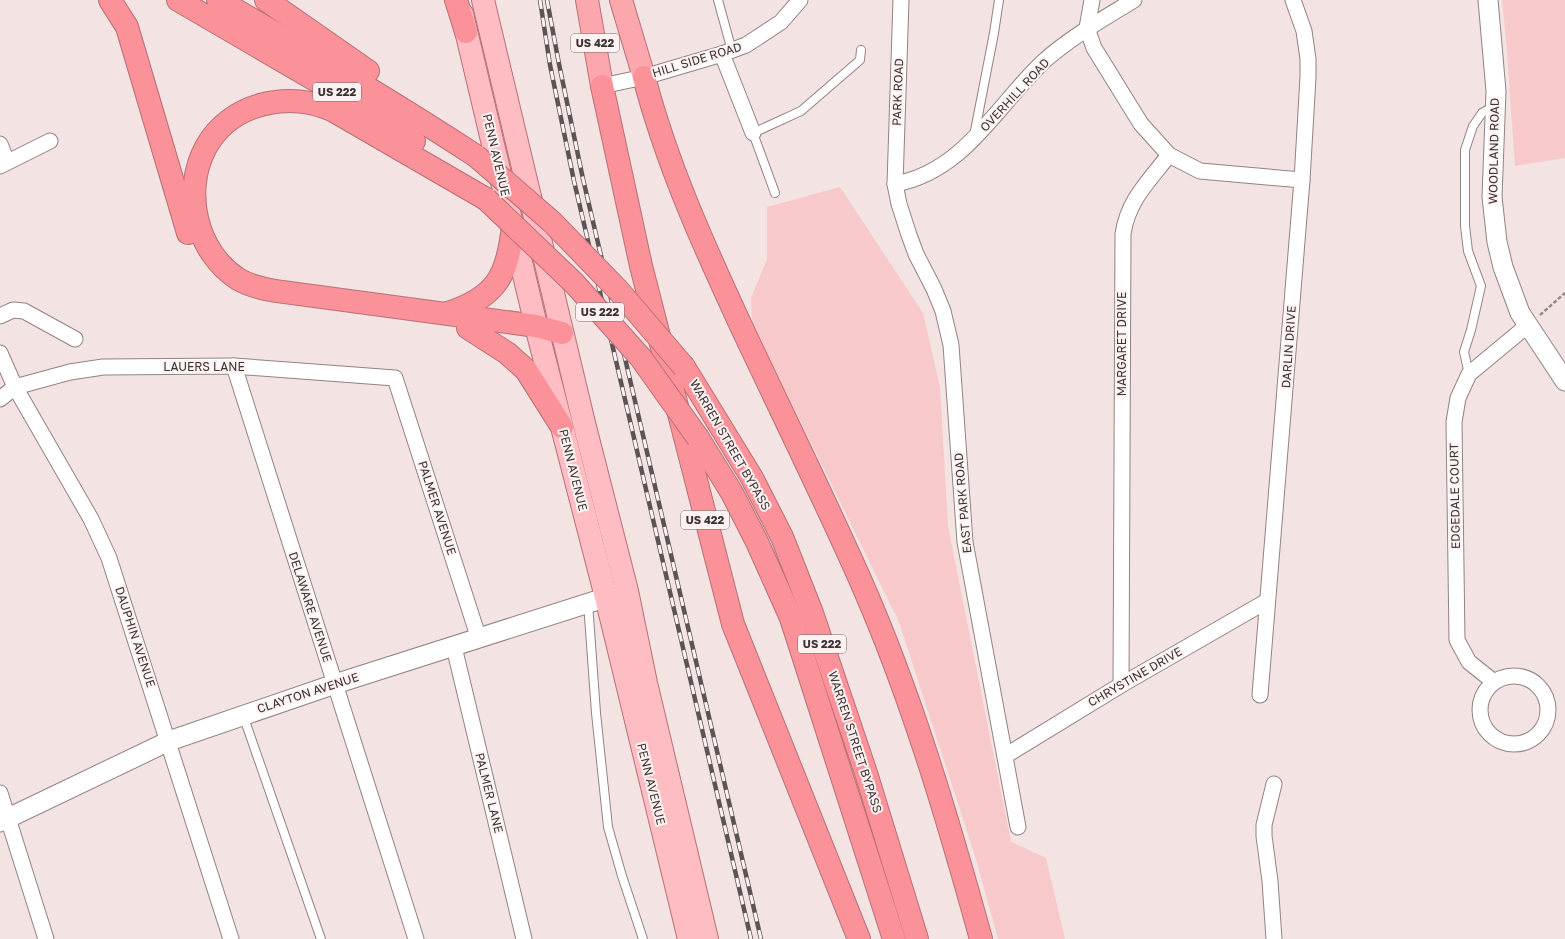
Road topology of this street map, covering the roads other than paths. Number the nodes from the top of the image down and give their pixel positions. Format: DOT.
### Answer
graph roads {
  1 [pos="110,0"];
  2 [pos="178,0"];
  3 [pos="218,0"];
  4 [pos="266,0"];
  5 [pos="457,0"];
  6 [pos="483,0"];
  7 [pos="587,0"];
  8 [pos="621,0"];
  9 [pos="718,0"];
  10 [pos="800,0"];
  11 [pos="901,0"];
  12 [pos="999,0"];
  13 [pos="1092,0"];
  14 [pos="1134,0"];
  15 [pos="1293,0"];
  16 [pos="1488,0"];
  17 [pos="1087,28"];
  18 [pos="466,32"];
  19 [pos="861,50"];
  20 [pos="727,53"];
  21 [pos="644,77"];
  22 [pos="602,86"];
  23 [pos="1496,106"];
  24 [pos="753,133"];
  25 [pos="973,140"];
  26 [pos="50,141"];
  27 [pos="0,144"];
  28 [pos="1169,155"];
  29 [pos="476,156"];
  30 [pos="4,164"];
  31 [pos="1302,180"];
  32 [pos="896,184"];
  33 [pos="775,194"];
  34 [pos="486,199"];
  35 [pos="513,225"];
  36 [pos="446,314"];
  37 [pos="0,316"];
  38 [pos="1528,325"];
  39 [pos="468,328"];
  40 [pos="538,332"];
  41 [pos="562,333"];
  42 [pos="75,339"];
  43 [pos="0,353"];
  44 [pos="234,366"];
  45 [pos="1469,374"];
  46 [pos="394,378"];
  47 [pos="1565,381"];
  48 [pos="15,387"];
  49 [pos="0,399"];
  50 [pos="562,427"];
  51 [pos="627,591"];
  52 [pos="597,600"];
  53 [pos="1267,601"];
  54 [pos="479,639"];
  55 [pos="454,647"];
  56 [pos="1494,682"];
  57 [pos="335,684"];
  58 [pos="1121,685"];
  59 [pos="1260,695"];
  60 [pos="243,715"];
  61 [pos="168,741"];
  62 [pos="1005,756"];
  63 [pos="1274,784"];
  64 [pos="0,793"];
  65 [pos="4,820"];
  66 [pos="1018,827"];
  67 [pos="46,939"];
  68 [pos="231,939"];
  69 [pos="321,939"];
  70 [pos="416,939"];
  71 [pos="524,939"];
  72 [pos="643,939"];
  73 [pos="689,939"];
  74 [pos="707,939"];
  75 [pos="858,939"];
  76 [pos="894,939"];
  77 [pos="917,939"];
  78 [pos="982,939"];
  79 [pos="1274,939"];
  1 -- 39 [label="highway"];
  2 -- 34 [label="highway, US 222"];
  3 -- 29 [label="highway, US 222"];
  4 -- 29 [label="highway"];
  5 -- 18 [label="highway"];
  6 -- 41 [label="main road, PENN AVENUE"];
  7 -- 22 [label="highway, US 422"];
  8 -- 21 [label="highway, US 422"];
  9 -- 20 [label="lane"];
  10 -- 20 [label="street, HILL SIDE ROAD"];
  11 -- 32 [label="street, PARK ROAD"];
  12 -- 25 [label="lane"];
  13 -- 17 [label="street"];
  14 -- 17 [label="street, OVERHILL ROAD"];
  15 -- 31 [label="street, DARLIN DRIVE"];
  16 -- 23 [label="street, WOODLAND ROAD"];
  17 -- 25 [label="street, OVERHILL ROAD"];
  17 -- 28 [label="street"];
  18 -- 35 [label="main road, PENN AVENUE"];
  19 -- 24 [label="lane"];
  20 -- 21 [label="street, HILL SIDE ROAD"];
  20 -- 24 [label="street"];
  21 -- 22 [label="street, HILL SIDE ROAD"];
  21 -- 78 [label="highway, US 422"];
  22 -- 75 [label="highway, US 422"];
  23 -- 38 [label="street, WOODLAND ROAD"];
  23 -- 45 [label="lane"];
  24 -- 33 [label="lane"];
  25 -- 32 [label="street, OVERHILL ROAD"];
  26 -- 30 [label="street"];
  27 -- 30 [label="street"];
  28 -- 31 [label="street"];
  28 -- 58 [label="street, MARGARET DRIVE"];
  29 -- 77 [label="highway, WARREN STREET BYPASS / US 222, bridge"];
  31 -- 53 [label="street, DARLIN DRIVE"];
  32 -- 62 [label="street, EAST PARK ROAD"];
  34 -- 36 [label="highway"];
  34 -- 76 [label="highway, WARREN STREET BYPASS / US 222, bridge"];
  35 -- 36 [label="highway"];
  35 -- 40 [label="main road, PENN AVENUE"];
  36 -- 40 [label="highway"];
  37 -- 42 [label="street"];
  38 -- 45 [label="street, EDGEDALE COURT"];
  38 -- 47 [label="street, WOODLAND ROAD"];
  39 -- 40 [label="highway"];
  39 -- 50 [label="highway"];
  40 -- 41 [label="highway"];
  40 -- 50 [label="main road, PENN AVENUE"];
  41 -- 51 [label="main road, PENN AVENUE"];
  43 -- 48 [label="street, DAUPHIN AVENUE"];
  44 -- 46 [label="street, LAUERS LANE"];
  44 -- 48 [label="street, LAUERS LANE"];
  44 -- 57 [label="street, DELAWARE AVENUE"];
  45 -- 56 [label="street, EDGEDALE COURT"];
  46 -- 54 [label="street, PALMER AVENUE"];
  48 -- 49 [label="street"];
  48 -- 61 [label="street, DAUPHIN AVENUE"];
  50 -- 52 [label="main road, PENN AVENUE"];
  51 -- 52 [label="street, CLAYTON AVENUE"];
  51 -- 74 [label="main road, PENN AVENUE"];
  52 -- 54 [label="street, CLAYTON AVENUE"];
  52 -- 72 [label="lane"];
  52 -- 73 [label="main road, PENN AVENUE"];
  53 -- 58 [label="street, CHRYSTINE DRIVE"];
  53 -- 59 [label="street, DARLIN DRIVE"];
  54 -- 55 [label="street, CLAYTON AVENUE"];
  55 -- 57 [label="street, CLAYTON AVENUE"];
  55 -- 71 [label="street, PALMER LANE"];
  56 -- 56 [label="street"];
  57 -- 60 [label="street, CLAYTON AVENUE"];
  57 -- 70 [label="street, DELAWARE AVENUE"];
  58 -- 62 [label="street, CHRYSTINE DRIVE"];
  60 -- 61 [label="street, CLAYTON AVENUE"];
  60 -- 69 [label="lane"];
  61 -- 65 [label="street, CLAYTON AVENUE"];
  61 -- 68 [label="street, DAUPHIN AVENUE"];
  62 -- 66 [label="street, EAST PARK ROAD"];
  63 -- 79 [label="street"];
  64 -- 65 [label="street"];
  65 -- 67 [label="street"];
}
